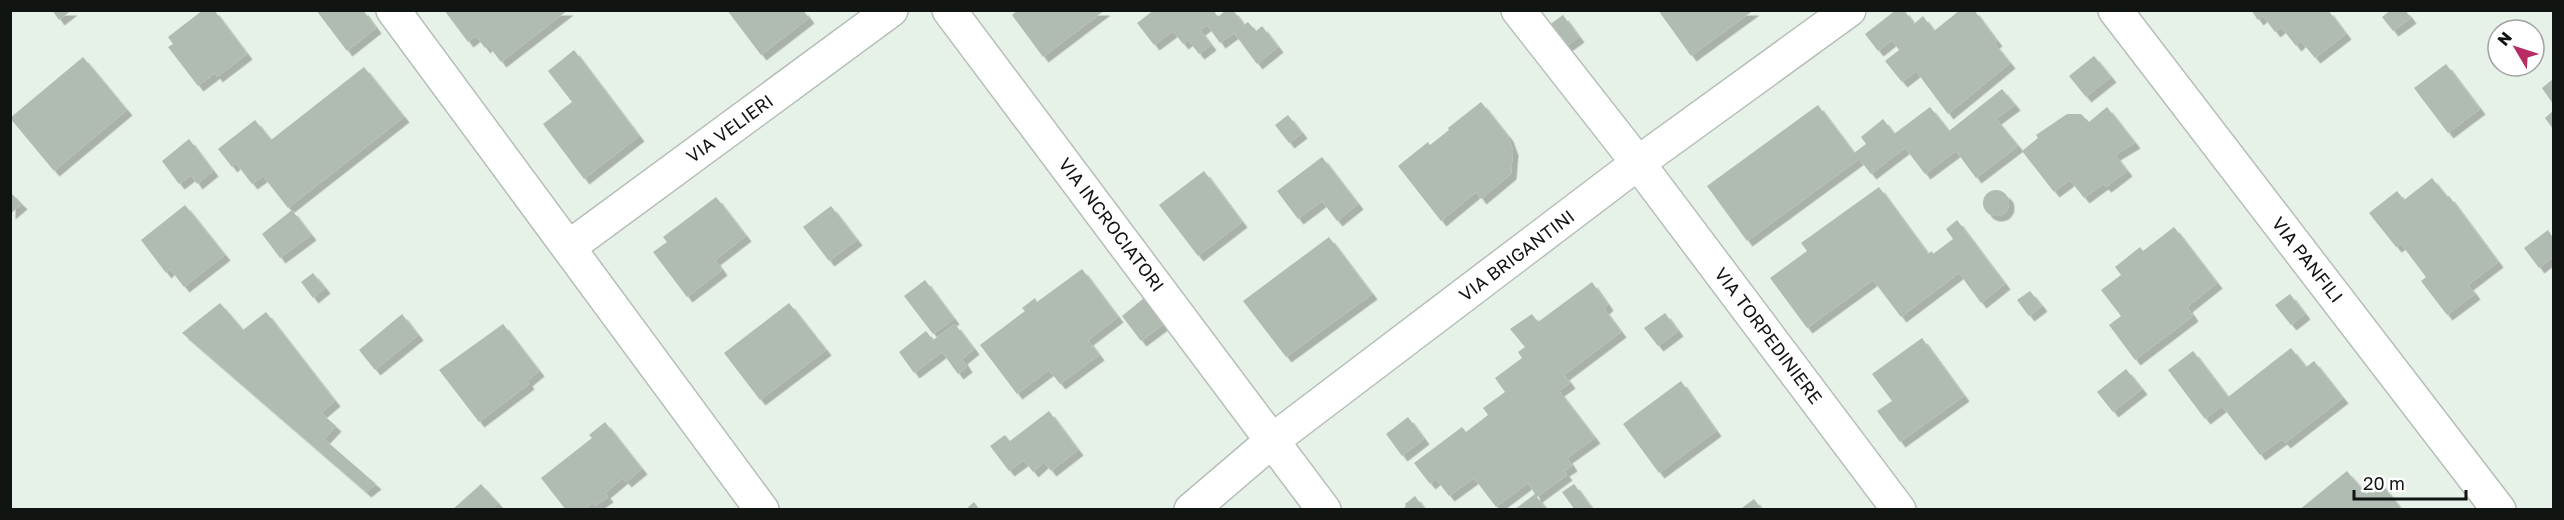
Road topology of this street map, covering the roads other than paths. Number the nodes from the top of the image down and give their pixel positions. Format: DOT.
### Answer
graph roads {
  1 [pos="393,10"];
  2 [pos="891,10"];
  3 [pos="949,10"];
  4 [pos="1518,10"];
  5 [pos="1849,10"];
  6 [pos="2115,10"];
  7 [pos="1638,163"];
  8 [pos="569,247"];
  9 [pos="1273,440"];
  10 [pos="762,510"];
  11 [pos="1191,510"];
  12 [pos="1323,510"];
  13 [pos="1899,510"];
  14 [pos="2499,510"];
  1 -- 8 [label="street"];
  2 -- 8 [label="street, VIA VELIERI"];
  3 -- 9 [label="street, VIA INCROCIATORI"];
  4 -- 7 [label="street, VIA TORPEDINIERE"];
  5 -- 7 [label="street, VIA BRIGANTINI"];
  6 -- 14 [label="street, VIA PANFILI"];
  7 -- 9 [label="street, VIA BRIGANTINI"];
  7 -- 13 [label="street, VIA TORPEDINIERE"];
  8 -- 10 [label="street"];
  9 -- 11 [label="street, VIA BRIGANTINI"];
  9 -- 12 [label="street, VIA INCROCIATORI"];
}
